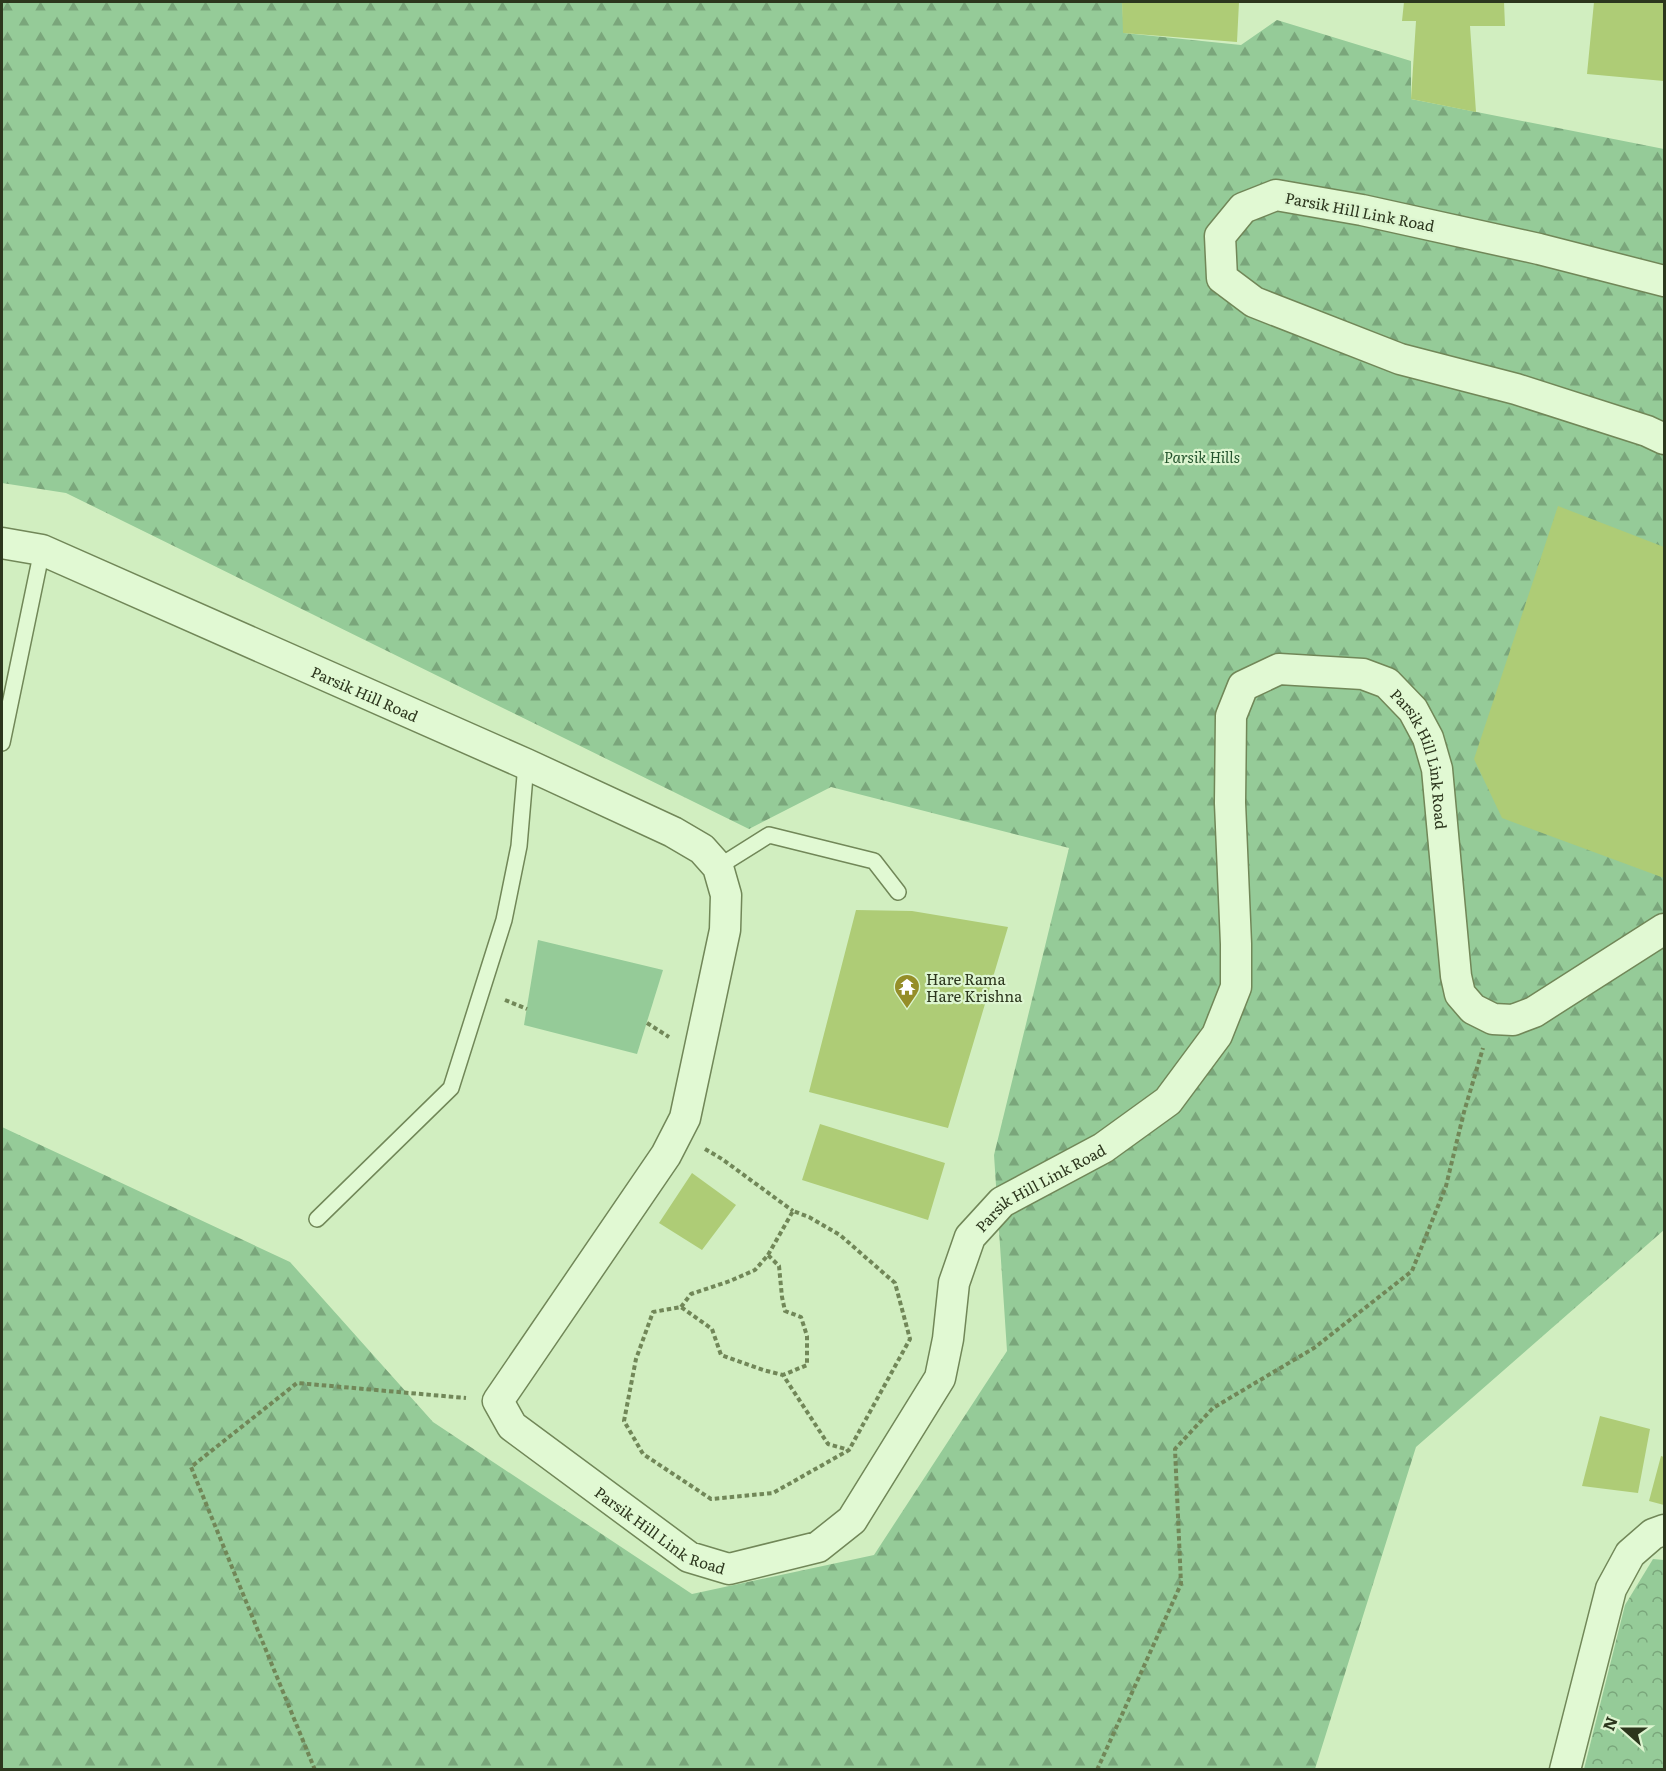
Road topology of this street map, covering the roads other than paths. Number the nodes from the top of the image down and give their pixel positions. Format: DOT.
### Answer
graph roads {
  1 [pos="1665,281"];
  2 [pos="1665,439"];
  3 [pos="2,543"];
  4 [pos="42,550"];
  5 [pos="2,743"];
  6 [pos="526,764"];
  7 [pos="718,867"];
  8 [pos="898,891"];
  9 [pos="1665,929"];
  10 [pos="317,1219"];
  11 [pos="1665,1530"];
  12 [pos="1565,1770"];
  1 -- 2 [label="street, Parsik Hill Link Road"];
  3 -- 4 [label="street, Parsik Hill Road"];
  4 -- 5 [label="lane"];
  4 -- 6 [label="street, Parsik Hill Road"];
  6 -- 7 [label="street, Parsik Hill Road"];
  6 -- 10 [label="lane"];
  7 -- 8 [label="lane"];
  7 -- 9 [label="street, Parsik Hill Link Road"];
  11 -- 12 [label="street"];
}
